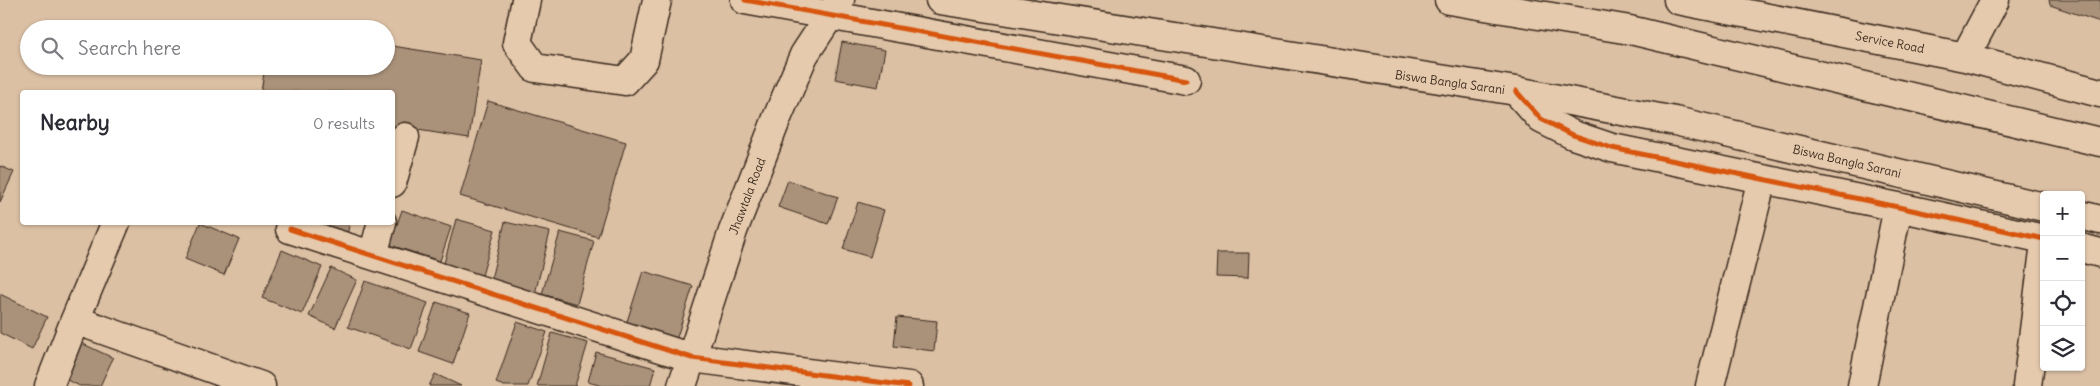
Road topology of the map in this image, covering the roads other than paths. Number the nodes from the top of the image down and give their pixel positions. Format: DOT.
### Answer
graph roads {
  1 [pos="526,0"];
  2 [pos="657,0"];
  3 [pos="745,0"];
  4 [pos="940,0"];
  5 [pos="1449,0"];
  6 [pos="1678,0"];
  7 [pos="1995,0"];
  8 [pos="1735,5"];
  9 [pos="835,8"];
  10 [pos="1965,57"];
  11 [pos="1186,80"];
  12 [pos="1516,91"];
  13 [pos="2100,93"];
  14 [pos="405,137"];
  15 [pos="2100,142"];
  16 [pos="395,172"];
  17 [pos="1762,179"];
  18 [pos="2040,206"];
  19 [pos="1898,207"];
  20 [pos="2085,216"];
  21 [pos="2100,220"];
  22 [pos="115,225"];
  23 [pos="381,225"];
  24 [pos="290,229"];
  25 [pos="2040,238"];
  26 [pos="2085,249"];
  27 [pos="2100,253"];
  28 [pos="373,255"];
  29 [pos="2040,281"];
  30 [pos="75,320"];
  31 [pos="692,358"];
  32 [pos="50,386"];
  33 [pos="260,386"];
  34 [pos="682,386"];
  35 [pos="909,386"];
  36 [pos="1710,386"];
  37 [pos="1862,386"];
  38 [pos="2027,386"];
  1 -- 2 [label="street"];
  3 -- 9 [label="street"];
  4 -- 12 [label="street, Biswa Bangla Sarani"];
  5 -- 15 [label="street"];
  6 -- 8 [label="street, Service Road"];
  7 -- 10 [label="street"];
  8 -- 10 [label="street, Service Road"];
  9 -- 11 [label="street"];
  9 -- 31 [label="street, Jhawtala Road"];
  10 -- 13 [label="street, Service Road"];
  12 -- 17 [label="street"];
  12 -- 18 [label="street, Biswa Bangla Sarani"];
  14 -- 16 [label="street"];
  17 -- 19 [label="street"];
  17 -- 36 [label="street"];
  19 -- 25 [label="street"];
  19 -- 37 [label="street"];
  20 -- 21 [label="street"];
  22 -- 30 [label="street"];
  23 -- 28 [label="street"];
  24 -- 28 [label="street"];
  26 -- 27 [label="street"];
  28 -- 31 [label="street"];
  29 -- 38 [label="street"];
  30 -- 32 [label="street"];
  30 -- 33 [label="street"];
  31 -- 34 [label="street, Jhawtala Road"];
  31 -- 35 [label="street"];
}
